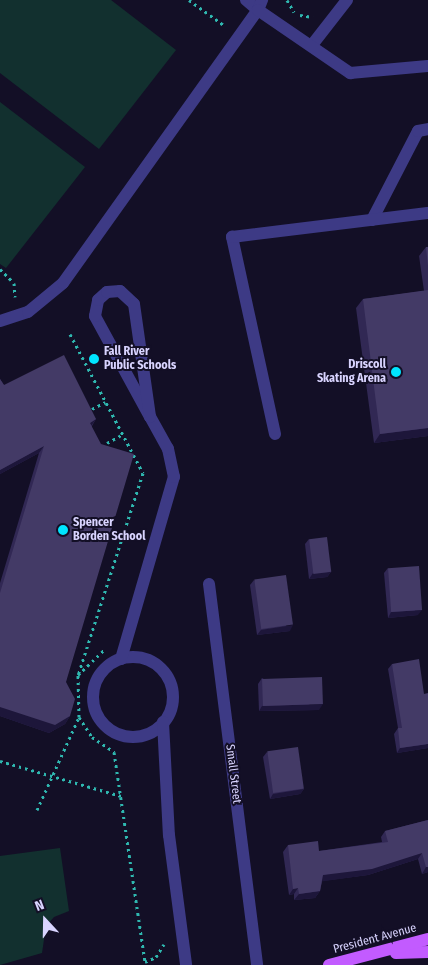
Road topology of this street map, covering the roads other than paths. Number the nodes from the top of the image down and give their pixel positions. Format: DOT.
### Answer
graph roads {
  1 [pos="246,0"];
  2 [pos="347,0"];
  3 [pos="260,5"];
  4 [pos="312,45"];
  5 [pos="428,66"];
  6 [pos="428,129"];
  7 [pos="428,214"];
  8 [pos="372,220"];
  9 [pos="0,321"];
  10 [pos="150,417"];
  11 [pos="275,434"];
  12 [pos="209,584"];
  13 [pos="120,659"];
  14 [pos="163,722"];
  15 [pos="428,939"];
  16 [pos="428,952"];
  17 [pos="371,954"];
  18 [pos="186,965"];
  19 [pos="257,965"];
  20 [pos="328,965"];
  1 -- 3 [label="street"];
  2 -- 4 [label="street"];
  3 -- 4 [label="street"];
  3 -- 9 [label="street"];
  4 -- 5 [label="street"];
  6 -- 8 [label="street"];
  7 -- 8 [label="street"];
  8 -- 11 [label="street"];
  10 -- 10 [label="street"];
  10 -- 13 [label="street"];
  12 -- 19 [label="street, Small Street"];
  13 -- 14 [label="street"];
  13 -- 14 [label="street"];
  14 -- 18 [label="street"];
  15 -- 17 [label="main road, President Avenue"];
  16 -- 17 [label="main road"];
  17 -- 20 [label="main road, President Avenue"];
}
